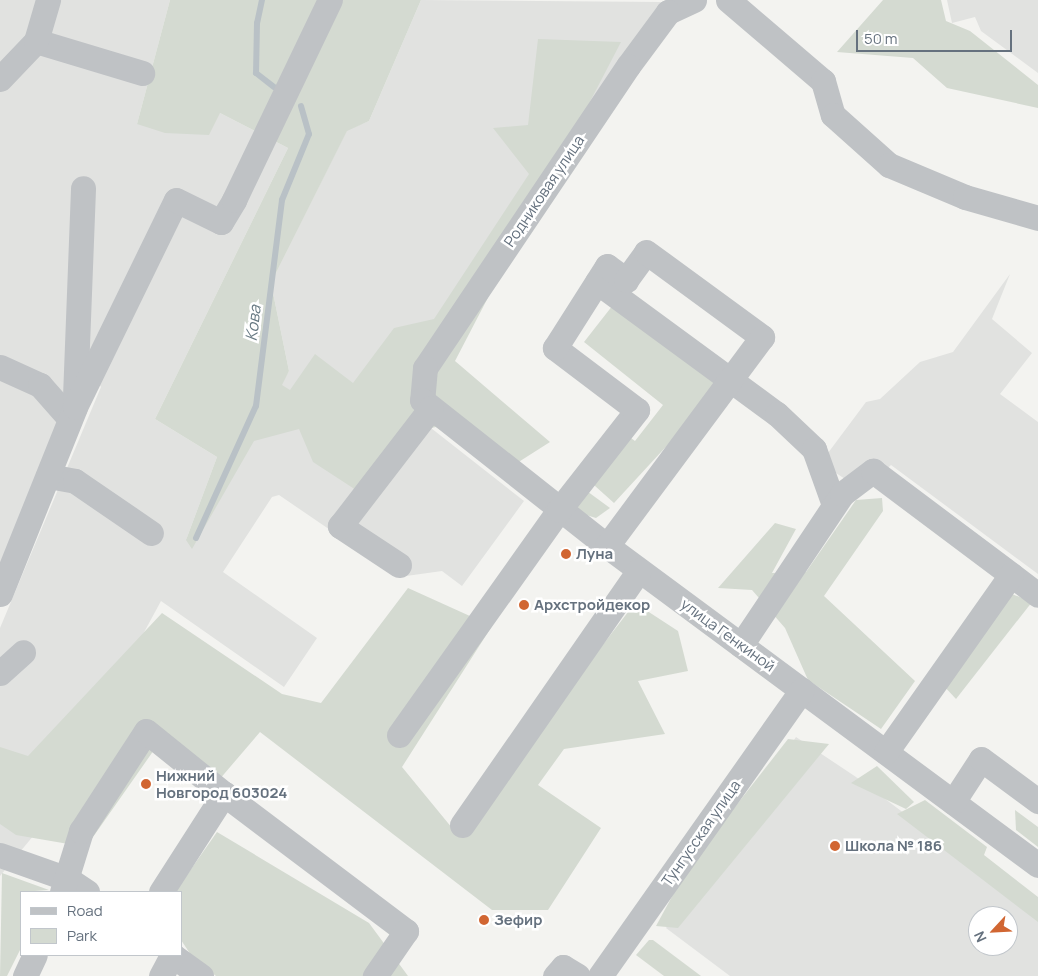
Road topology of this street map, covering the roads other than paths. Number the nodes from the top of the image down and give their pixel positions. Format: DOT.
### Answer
graph roads {
  1 [pos="48,0"];
  2 [pos="330,0"];
  3 [pos="694,0"];
  4 [pos="728,0"];
  5 [pos="36,41"];
  6 [pos="142,73"];
  7 [pos="0,79"];
  8 [pos="84,188"];
  9 [pos="1038,218"];
  10 [pos="597,282"];
  11 [pos="0,367"];
  12 [pos="730,380"];
  13 [pos="427,404"];
  14 [pos="73,413"];
  15 [pos="48,476"];
  16 [pos="834,505"];
  17 [pos="560,510"];
  18 [pos="151,533"];
  19 [pos="607,546"];
  20 [pos="399,565"];
  21 [pos="639,570"];
  22 [pos="1011,575"];
  23 [pos="0,594"];
  24 [pos="1038,595"];
  25 [pos="741,646"];
  26 [pos="23,652"];
  27 [pos="0,673"];
  28 [pos="802,690"];
  29 [pos="399,735"];
  30 [pos="886,752"];
  31 [pos="224,794"];
  32 [pos="1038,801"];
  33 [pos="953,802"];
  34 [pos="462,826"];
  35 [pos="0,855"];
  36 [pos="1038,865"];
  37 [pos="72,888"];
  38 [pos="162,891"];
  39 [pos="35,956"];
  40 [pos="171,956"];
  41 [pos="173,956"];
  42 [pos="25,976"];
  43 [pos="161,976"];
  44 [pos="201,976"];
  45 [pos="375,976"];
  46 [pos="556,976"];
  47 [pos="578,976"];
  48 [pos="600,976"];
  1 -- 5 [label="street"];
  2 -- 14 [label="street"];
  3 -- 13 [label="street, Родниковая улица"];
  4 -- 9 [label="street"];
  5 -- 6 [label="street"];
  5 -- 7 [label="street"];
  8 -- 14 [label="street"];
  10 -- 12 [label="street"];
  10 -- 12 [label="street"];
  10 -- 17 [label="street"];
  11 -- 14 [label="street"];
  12 -- 16 [label="street"];
  12 -- 19 [label="street"];
  13 -- 17 [label="street, улица Генкиной"];
  13 -- 20 [label="street"];
  14 -- 15 [label="street"];
  15 -- 18 [label="street"];
  15 -- 23 [label="street"];
  16 -- 22 [label="street"];
  16 -- 25 [label="street"];
  17 -- 19 [label="street, улица Генкиной"];
  17 -- 29 [label="street"];
  19 -- 21 [label="street, улица Генкиной"];
  21 -- 25 [label="street, улица Генкиной"];
  21 -- 34 [label="street"];
  22 -- 24 [label="street"];
  22 -- 30 [label="street"];
  25 -- 28 [label="street, улица Генкиной"];
  26 -- 27 [label="street"];
  28 -- 30 [label="street, улица Генкиной"];
  28 -- 48 [label="street, Тунгусская улица"];
  30 -- 33 [label="street, улица Генкиной"];
  31 -- 37 [label="street"];
  31 -- 38 [label="street"];
  31 -- 45 [label="street"];
  32 -- 33 [label="street"];
  33 -- 36 [label="street, улица Генкиной"];
  35 -- 37 [label="street"];
  39 -- 42 [label="street"];
  40 -- 43 [label="street"];
  41 -- 44 [label="street"];
  46 -- 47 [label="street"];
}
